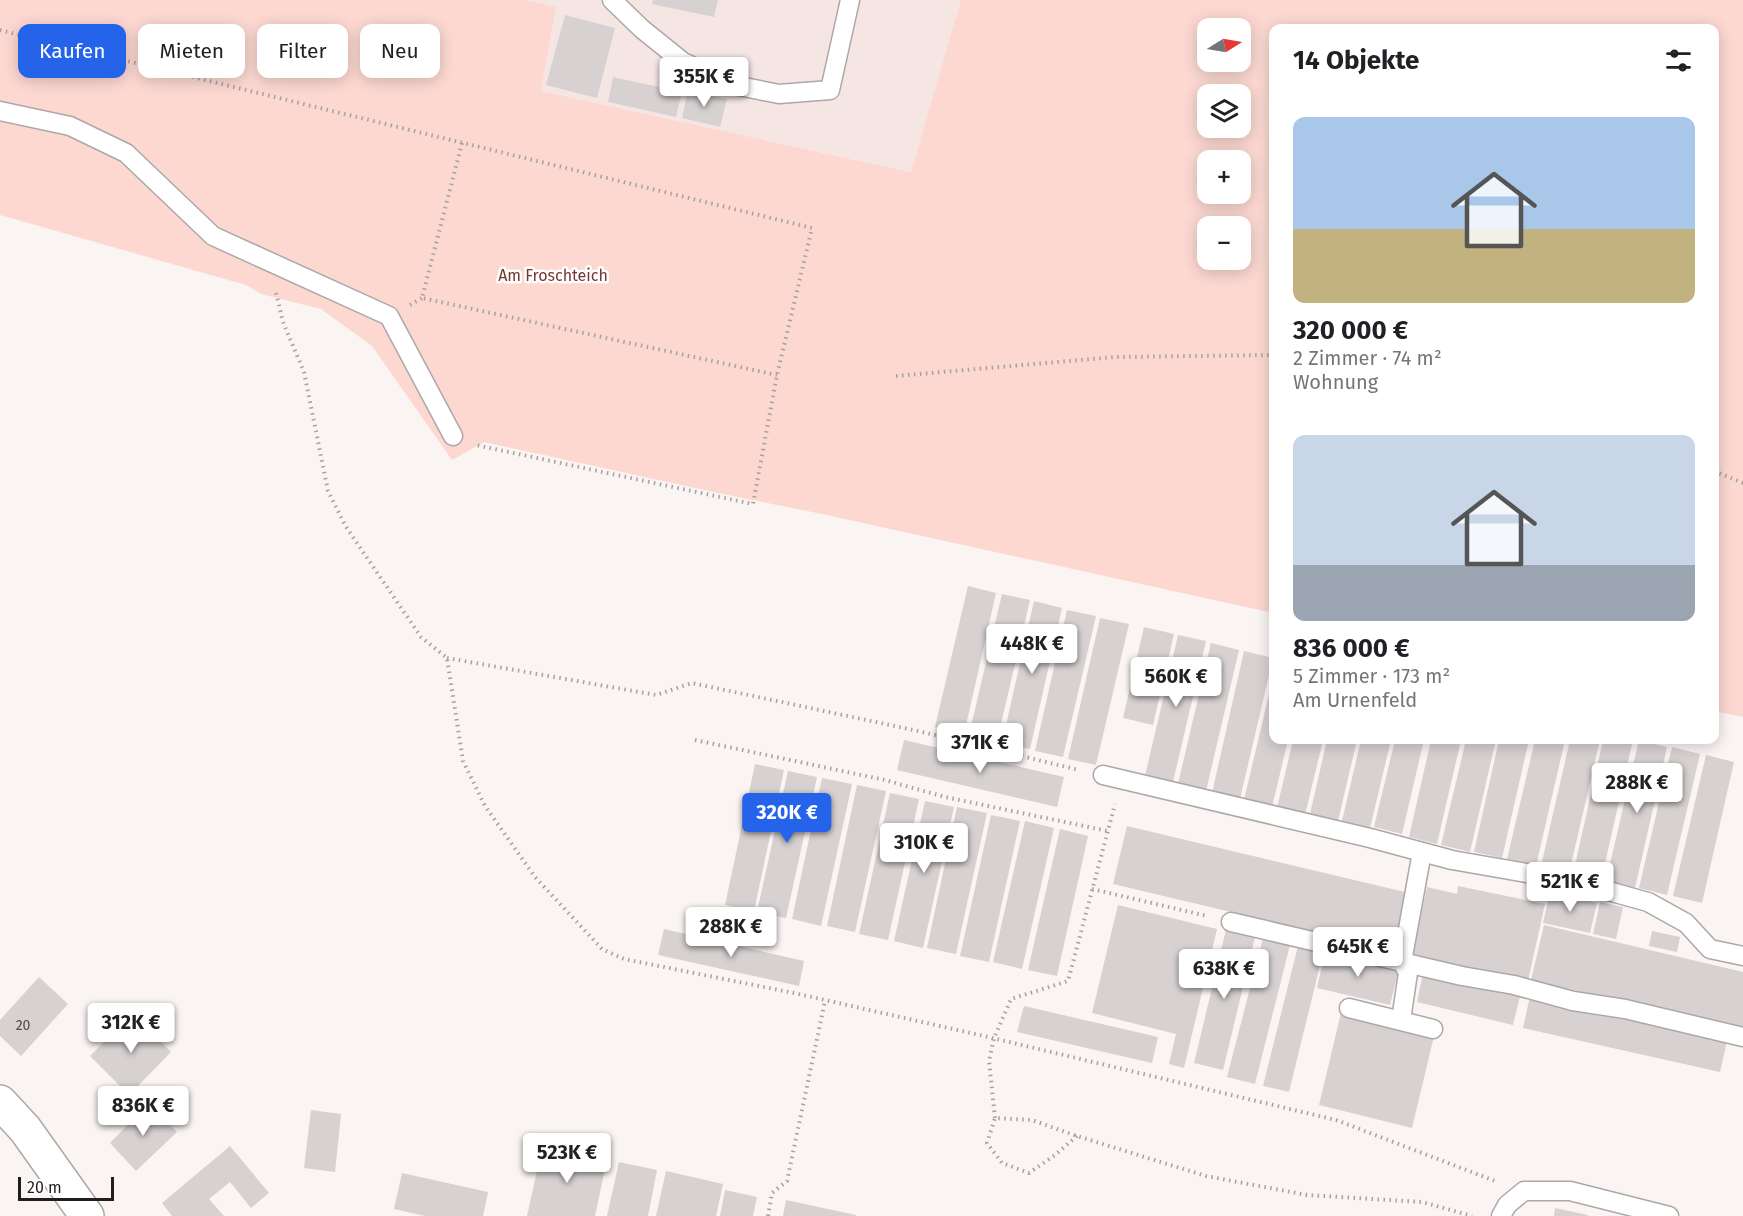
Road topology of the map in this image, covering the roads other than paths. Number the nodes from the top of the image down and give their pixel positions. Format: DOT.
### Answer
graph roads {
  1 [pos="612,0"];
  2 [pos="850,0"];
  3 [pos="0,111"];
  4 [pos="453,436"];
  5 [pos="1103,776"];
  6 [pos="1422,852"];
  7 [pos="1231,922"];
  8 [pos="1743,956"];
  9 [pos="1402,962"];
  10 [pos="1349,1008"];
  11 [pos="1401,1020"];
  12 [pos="1433,1029"];
  13 [pos="1743,1037"];
  14 [pos="0,1102"];
  15 [pos="87,1216"];
  16 [pos="1502,1216"];
  17 [pos="1669,1216"];
  1 -- 2 [label="lane"];
  3 -- 4 [label="lane"];
  5 -- 6 [label="lane"];
  6 -- 8 [label="lane"];
  6 -- 9 [label="lane"];
  7 -- 9 [label="lane"];
  9 -- 11 [label="lane"];
  9 -- 13 [label="lane"];
  10 -- 11 [label="lane"];
  11 -- 12 [label="lane"];
  14 -- 15 [label="street"];
  16 -- 17 [label="lane"];
}
